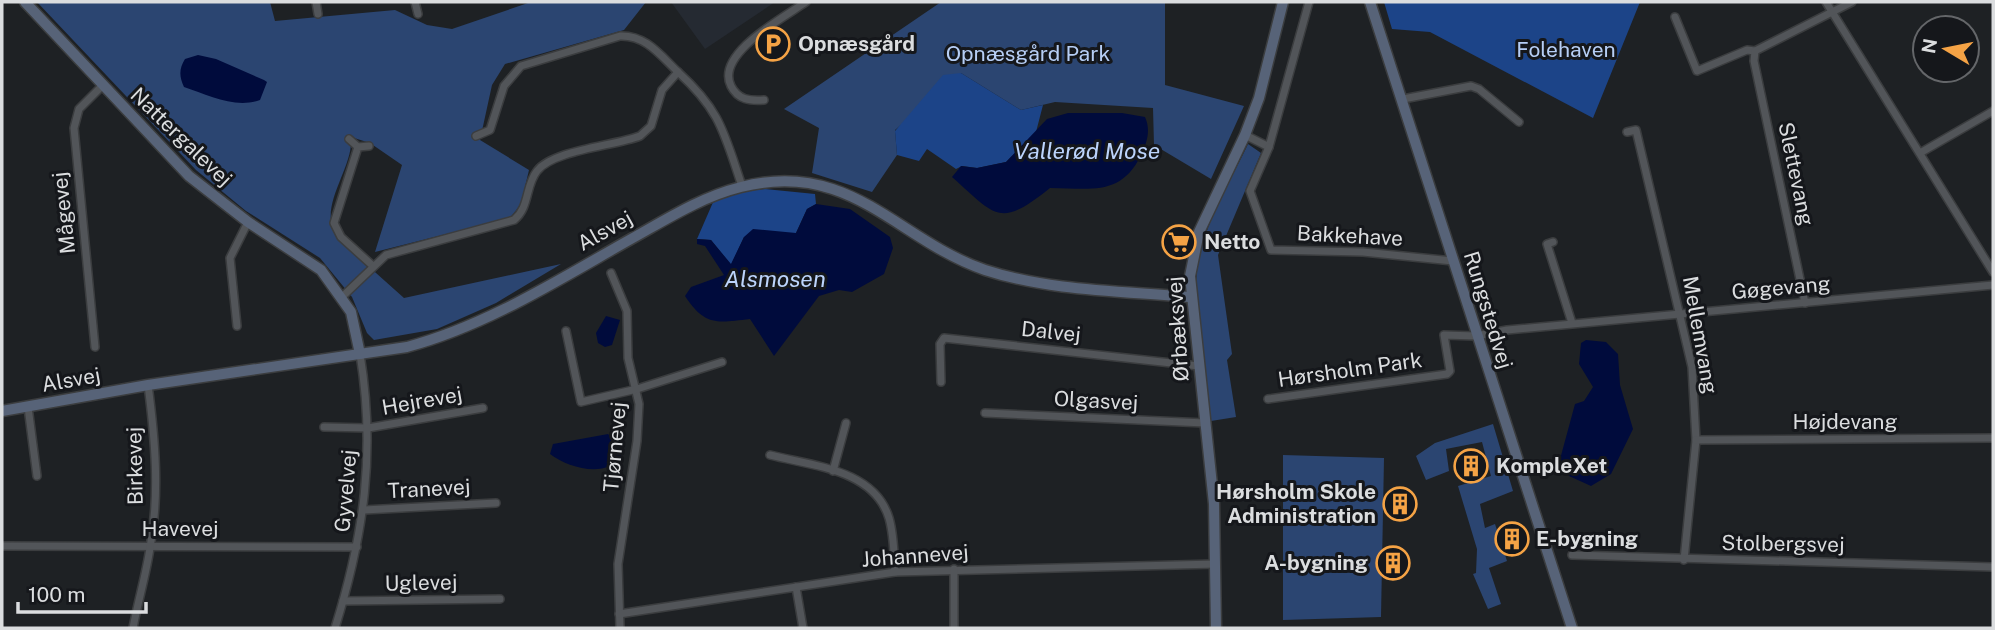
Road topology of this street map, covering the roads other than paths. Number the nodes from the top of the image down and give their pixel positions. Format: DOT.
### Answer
graph roads {
  1 [pos="24,2"];
  2 [pos="316,2"];
  3 [pos="415,2"];
  4 [pos="806,2"];
  5 [pos="1283,2"];
  6 [pos="1309,2"];
  7 [pos="1370,2"];
  8 [pos="1826,2"];
  9 [pos="1852,2"];
  10 [pos="318,14"];
  11 [pos="418,14"];
  12 [pos="1834,14"];
  13 [pos="1675,17"];
  14 [pos="1755,51"];
  15 [pos="678,72"];
  16 [pos="102,86"];
  17 [pos="1403,99"];
  18 [pos="764,100"];
  19 [pos="1993,111"];
  20 [pos="1519,122"];
  21 [pos="1627,132"];
  22 [pos="1245,135"];
  23 [pos="476,136"];
  24 [pos="349,139"];
  25 [pos="369,146"];
  26 [pos="358,147"];
  27 [pos="1269,147"];
  28 [pos="1920,153"];
  29 [pos="742,186"];
  30 [pos="248,222"];
  31 [pos="1553,242"];
  32 [pos="1453,261"];
  33 [pos="373,266"];
  34 [pos="1993,272"];
  35 [pos="611,273"];
  36 [pos="1993,285"];
  37 [pos="343,296"];
  38 [pos="1190,297"];
  39 [pos="1805,303"];
  40 [pos="1682,314"];
  41 [pos="1572,323"];
  42 [pos="237,326"];
  43 [pos="566,331"];
  44 [pos="1476,337"];
  45 [pos="95,347"];
  46 [pos="360,354"];
  47 [pos="722,362"];
  48 [pos="1199,366"];
  49 [pos="941,382"];
  50 [pos="148,385"];
  51 [pos="637,389"];
  52 [pos="1268,399"];
  53 [pos="28,407"];
  54 [pos="483,408"];
  55 [pos="2,411"];
  56 [pos="985,413"];
  57 [pos="846,423"];
  58 [pos="1205,424"];
  59 [pos="324,428"];
  60 [pos="368,428"];
  61 [pos="1993,438"];
  62 [pos="1696,440"];
  63 [pos="770,455"];
  64 [pos="833,471"];
  65 [pos="37,476"];
  66 [pos="496,503"];
  67 [pos="364,510"];
  68 [pos="2,546"];
  69 [pos="151,546"];
  70 [pos="358,547"];
  71 [pos="1572,555"];
  72 [pos="1684,560"];
  73 [pos="1216,564"];
  74 [pos="1993,567"];
  75 [pos="954,569"];
  76 [pos="895,572"];
  77 [pos="796,587"];
  78 [pos="500,599"];
  79 [pos="343,601"];
  80 [pos="619,614"];
  81 [pos="133,628"];
  82 [pos="335,628"];
  83 [pos="620,628"];
  84 [pos="803,628"];
  85 [pos="954,628"];
  86 [pos="1216,628"];
  87 [pos="1572,628"];
  1 -- 16 [label="street, Nattergalevej"];
  2 -- 10 [label="street"];
  3 -- 11 [label="street"];
  4 -- 18 [label="street"];
  5 -- 22 [label="street, Ørbæksvej"];
  6 -- 27 [label="street, Bakkehave"];
  7 -- 17 [label="street, Rungstedvej"];
  8 -- 12 [label="street"];
  9 -- 12 [label="street"];
  12 -- 14 [label="street"];
  12 -- 28 [label="street"];
  13 -- 14 [label="street"];
  14 -- 39 [label="street, Slettevang"];
  15 -- 23 [label="street"];
  15 -- 29 [label="street"];
  15 -- 33 [label="street"];
  16 -- 30 [label="street, Nattergalevej"];
  16 -- 45 [label="street, Mågevej"];
  17 -- 20 [label="street"];
  17 -- 32 [label="street, Rungstedvej"];
  19 -- 28 [label="street"];
  21 -- 40 [label="street, Mellemvang"];
  22 -- 27 [label="street"];
  22 -- 38 [label="street, Ørbæksvej"];
  24 -- 26 [label="street"];
  25 -- 26 [label="street"];
  26 -- 33 [label="street"];
  27 -- 32 [label="street, Bakkehave"];
  28 -- 34 [label="street"];
  29 -- 38 [label="street, Alsvej"];
  29 -- 46 [label="street, Alsvej"];
  30 -- 37 [label="street, Nattergalevej"];
  30 -- 42 [label="street"];
  31 -- 41 [label="street"];
  32 -- 44 [label="street, Rungstedvej"];
  33 -- 37 [label="street"];
  35 -- 51 [label="street, Tjørnevej"];
  36 -- 39 [label="street, Gøgevang"];
  37 -- 46 [label="street, Nattergalevej"];
  38 -- 48 [label="street, Ørbæksvej"];
  39 -- 40 [label="street, Gøgevang"];
  40 -- 41 [label="street, Gøgevang"];
  40 -- 62 [label="street, Mellemvang"];
  41 -- 44 [label="street, Gøgevang"];
  43 -- 51 [label="street"];
  44 -- 52 [label="street, Hørsholm Park"];
  44 -- 87 [label="street, Rungstedvej"];
  46 -- 50 [label="street, Alsvej"];
  46 -- 60 [label="street, Gyvelvej"];
  47 -- 51 [label="street"];
  48 -- 49 [label="street, Dalvej"];
  48 -- 58 [label="street, Ørbæksvej"];
  50 -- 53 [label="street, Alsvej"];
  50 -- 69 [label="street, Birkevej"];
  51 -- 80 [label="street, Tjørnevej"];
  53 -- 55 [label="street, Alsvej"];
  53 -- 65 [label="street, Alsvej"];
  54 -- 60 [label="street, Hejrevej"];
  56 -- 58 [label="street, Olgasvej"];
  57 -- 64 [label="street"];
  58 -- 73 [label="street, Ørbæksvej"];
  59 -- 60 [label="street, Hejrevej"];
  60 -- 67 [label="street, Gyvelvej"];
  61 -- 62 [label="street, Højdevang"];
  62 -- 72 [label="street, Mellemvang"];
  63 -- 64 [label="street"];
  64 -- 76 [label="street"];
  66 -- 67 [label="street, Tranevej"];
  67 -- 70 [label="street, Gyvelvej"];
  68 -- 69 [label="street, Havevej"];
  69 -- 70 [label="street, Havevej"];
  69 -- 81 [label="street, Birkevej"];
  70 -- 79 [label="street, Gyvelvej"];
  71 -- 72 [label="street, Stolbergsvej"];
  72 -- 74 [label="street, Stolbergsvej"];
  73 -- 75 [label="street, Johannevej"];
  73 -- 86 [label="street, Ørbæksvej"];
  75 -- 76 [label="street, Johannevej"];
  75 -- 85 [label="street"];
  76 -- 77 [label="street, Johannevej"];
  77 -- 80 [label="street, Johannevej"];
  77 -- 84 [label="street"];
  78 -- 79 [label="street, Uglevej"];
  79 -- 82 [label="street, Gyvelvej"];
  80 -- 83 [label="street, Tjørnevej"];
}
